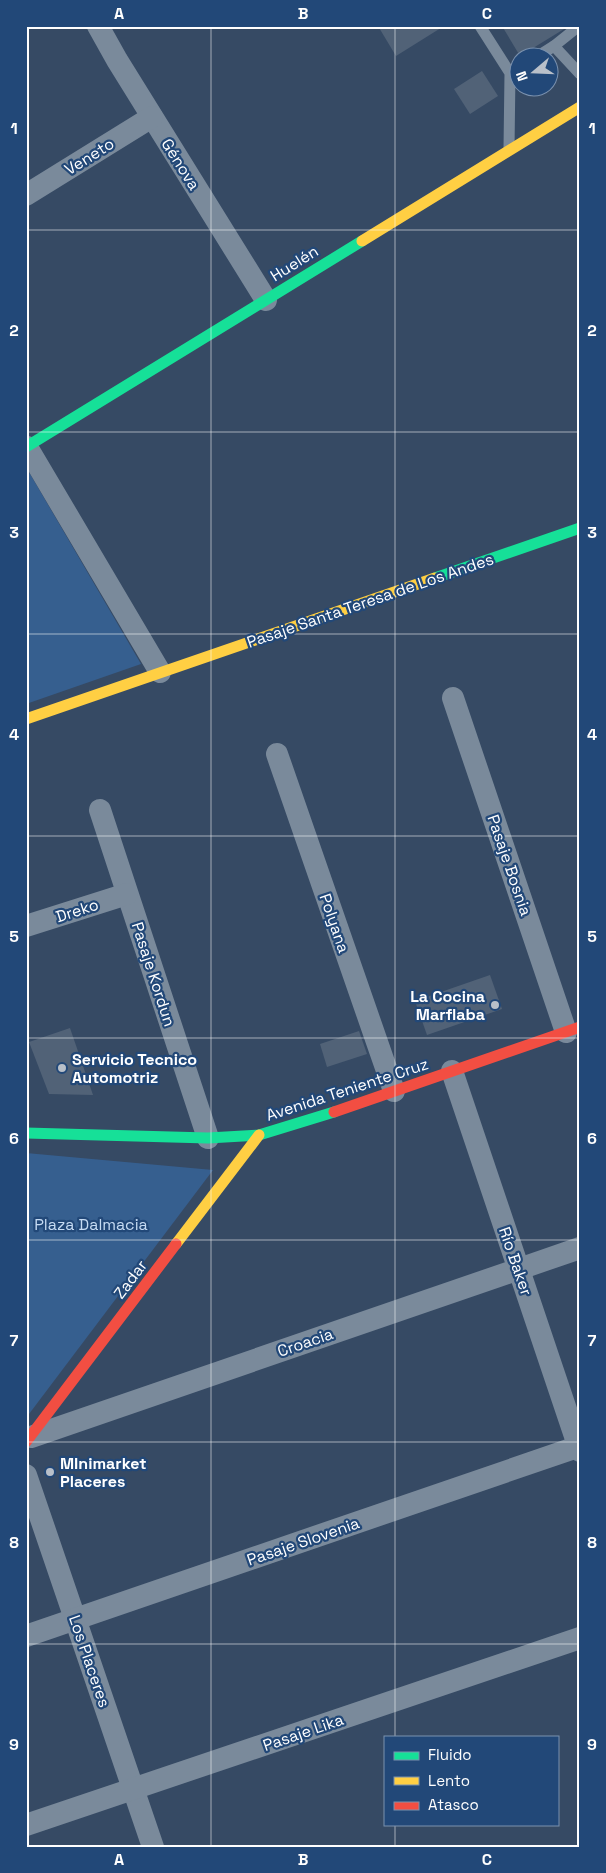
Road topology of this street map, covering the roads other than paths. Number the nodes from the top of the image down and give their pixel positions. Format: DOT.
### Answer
graph roads {
  1 [pos="98,26"];
  2 [pos="480,26"];
  3 [pos="578,26"];
  4 [pos="554,46"];
  5 [pos="551,48"];
  6 [pos="508,62"];
  7 [pos="580,74"];
  8 [pos="512,98"];
  9 [pos="580,107"];
  10 [pos="152,117"];
  11 [pos="509,150"];
  12 [pos="26,195"];
  13 [pos="266,300"];
  14 [pos="27,447"];
  15 [pos="580,528"];
  16 [pos="160,672"];
  17 [pos="453,698"];
  18 [pos="26,719"];
  19 [pos="277,754"];
  20 [pos="100,810"];
  21 [pos="127,894"];
  22 [pos="26,926"];
  23 [pos="573,1029"];
  24 [pos="452,1071"];
  25 [pos="394,1091"];
  26 [pos="26,1133"];
  27 [pos="259,1135"];
  28 [pos="208,1138"];
  29 [pos="580,1248"];
  30 [pos="518,1269"];
  31 [pos="28,1440"];
  32 [pos="579,1448"];
  33 [pos="26,1475"];
  34 [pos="76,1619"];
  35 [pos="26,1636"];
  36 [pos="580,1638"];
  37 [pos="134,1789"];
  38 [pos="26,1825"];
  39 [pos="153,1847"];
  1 -- 10 [label="street, Génova"];
  2 -- 6 [label="lane"];
  3 -- 4 [label="lane"];
  4 -- 5 [label="lane"];
  4 -- 7 [label="lane"];
  8 -- 11 [label="lane"];
  9 -- 11 [label="main road, Huelén"];
  10 -- 12 [label="street, Veneto"];
  10 -- 13 [label="street, Génova"];
  11 -- 13 [label="main road, Huelén"];
  13 -- 14 [label="main road, Huelén"];
  14 -- 16 [label="street"];
  15 -- 16 [label="main road, Pasaje Santa Teresa de Los Andes"];
  16 -- 18 [label="main road, Pasaje Santa Teresa de Los Andes"];
  17 -- 23 [label="street, Pasaje Bosnia"];
  19 -- 25 [label="street, Polyana"];
  20 -- 21 [label="street, Pasaje Kordun"];
  21 -- 22 [label="street, Dreko"];
  21 -- 28 [label="street, Pasaje Kordun"];
  23 -- 24 [label="main road, Avenida Teniente Cruz"];
  24 -- 25 [label="main road, Avenida Teniente Cruz"];
  24 -- 30 [label="street, Río Baker"];
  25 -- 27 [label="main road, Avenida Teniente Cruz"];
  26 -- 28 [label="main road, Avenida Teniente Cruz"];
  27 -- 28 [label="main road, Avenida Teniente Cruz"];
  27 -- 31 [label="main road, Zadar"];
  29 -- 30 [label="street, Croacia"];
  30 -- 31 [label="street, Croacia"];
  30 -- 32 [label="street, Río Baker"];
  32 -- 34 [label="street, Pasaje Slovenia"];
  33 -- 34 [label="street, Los Placeres"];
  34 -- 35 [label="street, Pasaje Slovenia"];
  34 -- 37 [label="street, Los Placeres"];
  36 -- 37 [label="street, Pasaje Lika"];
  37 -- 38 [label="street, Pasaje Lika"];
  37 -- 39 [label="street, Los Placeres"];
}
